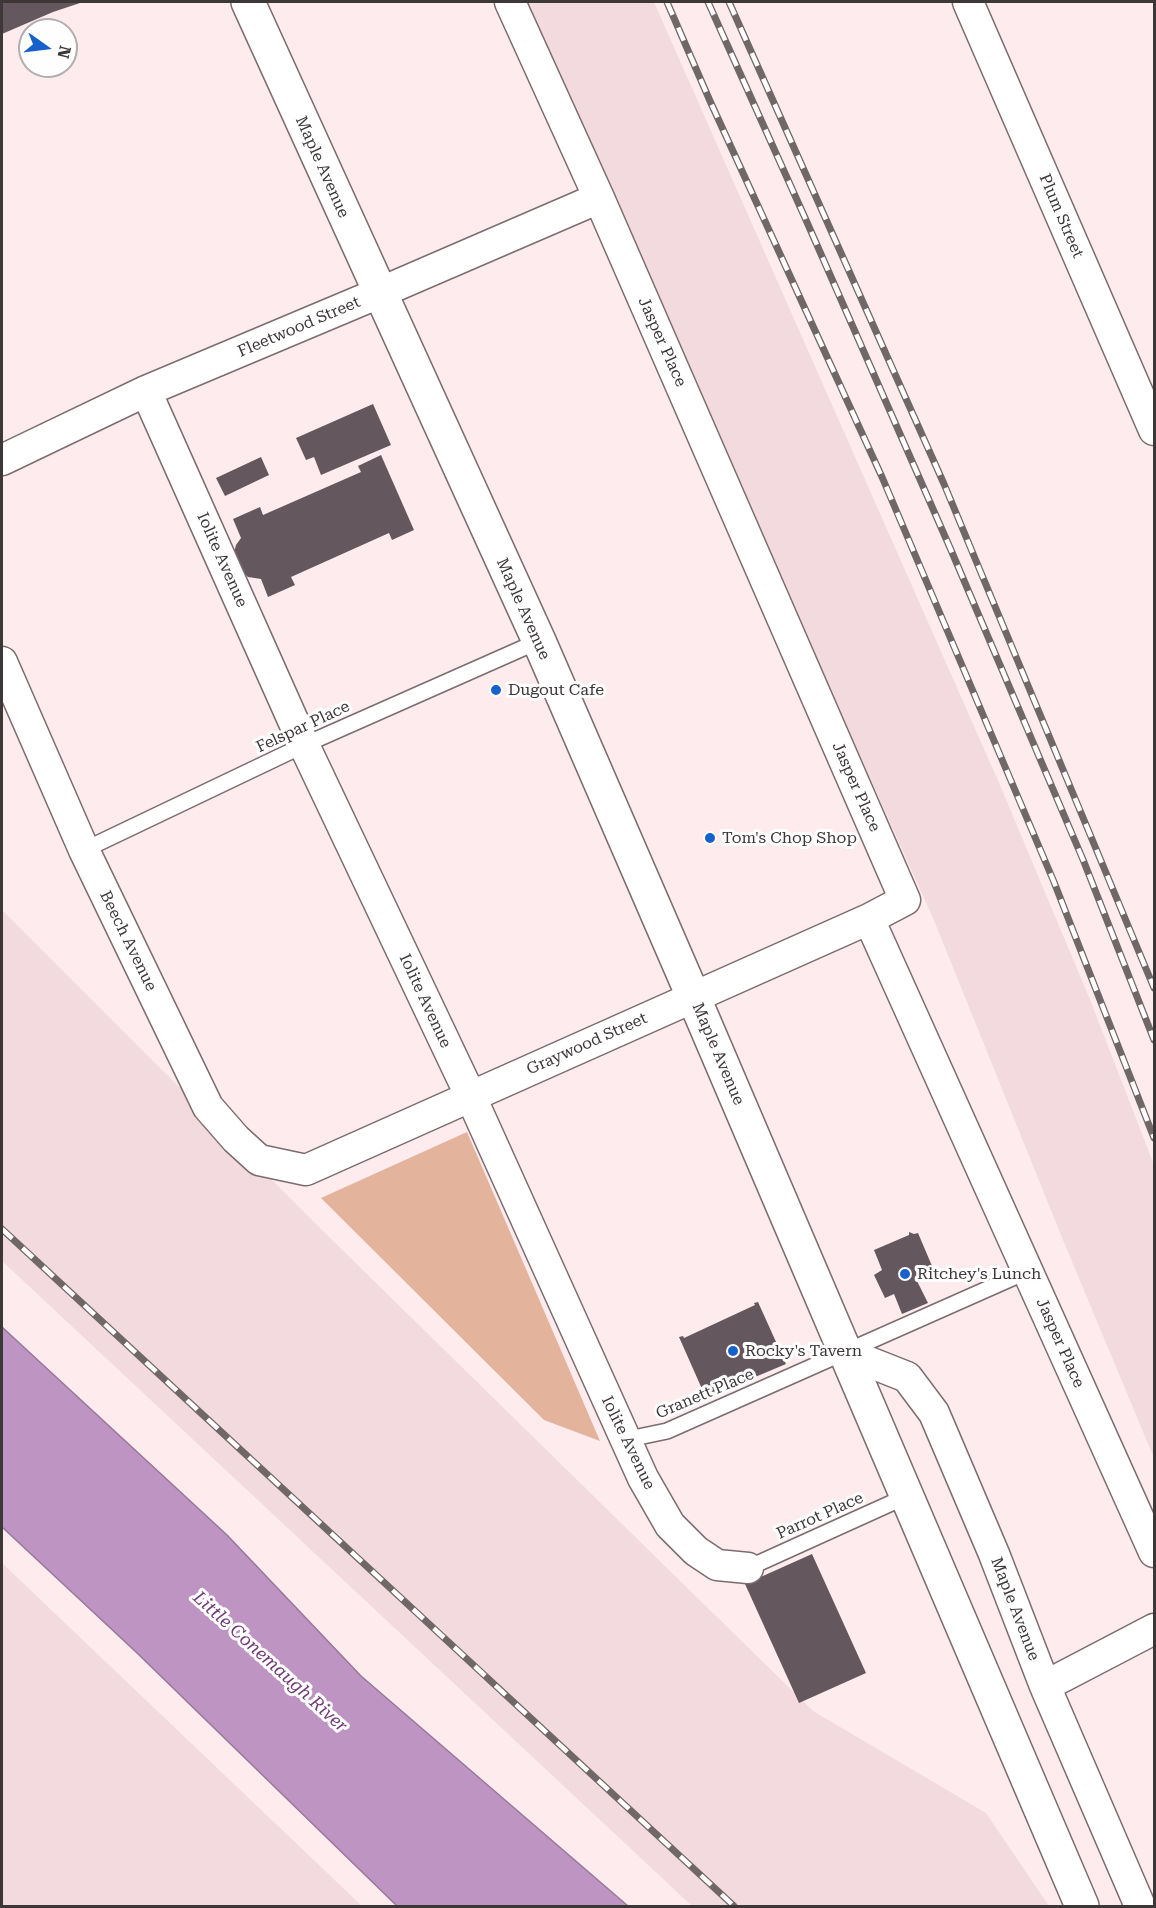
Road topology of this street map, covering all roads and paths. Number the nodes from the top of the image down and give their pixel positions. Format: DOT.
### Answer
graph roads {
  1 [pos="248,2"];
  2 [pos="510,2"];
  3 [pos="968,2"];
  4 [pos="599,198"];
  5 [pos="379,293"];
  6 [pos="146,391"];
  7 [pos="1155,430"];
  8 [pos="2,460"];
  9 [pos="538,641"];
  10 [pos="2,662"];
  11 [pos="304,745"];
  12 [pos="84,850"];
  13 [pos="869,919"];
  14 [pos="693,996"];
  15 [pos="471,1097"];
  16 [pos="306,1170"];
  17 [pos="1028,1271"];
  18 [pos="846,1353"];
  19 [pos="624,1440"];
  20 [pos="907,1496"];
  21 [pos="1155,1552"];
  22 [pos="748,1569"];
  23 [pos="1155,1629"];
  24 [pos="1045,1686"];
  25 [pos="1082,1906"];
  26 [pos="1140,1906"];
  1 -- 5 [label="main road, Maple Avenue"];
  2 -- 4 [label="street, Jasper Place"];
  3 -- 7 [label="street, Plum Street"];
  4 -- 5 [label="street, Fleetwood Street"];
  4 -- 13 [label="street, Jasper Place"];
  5 -- 6 [label="street, Fleetwood Street"];
  5 -- 9 [label="main road, Maple Avenue"];
  6 -- 8 [label="street, Fleetwood Street"];
  6 -- 11 [label="street, Iolite Avenue"];
  9 -- 11 [label="lane, Felspar Place"];
  9 -- 14 [label="main road, Maple Avenue"];
  10 -- 12 [label="street, Beech Avenue"];
  11 -- 12 [label="lane, Felspar Place"];
  11 -- 15 [label="street, Iolite Avenue"];
  12 -- 16 [label="street, Beech Avenue"];
  13 -- 14 [label="street, Graywood Street"];
  13 -- 17 [label="street, Jasper Place"];
  14 -- 15 [label="street, Graywood Street"];
  14 -- 18 [label="main road, Maple Avenue"];
  15 -- 16 [label="street, Graywood Street"];
  15 -- 19 [label="street, Iolite Avenue"];
  17 -- 18 [label="lane, Granett Place"];
  17 -- 21 [label="street, Jasper Place"];
  18 -- 19 [label="lane, Granett Place"];
  18 -- 20 [label="main road, Maple Avenue"];
  18 -- 24 [label="street, Maple Avenue"];
  19 -- 22 [label="street, Iolite Avenue"];
  20 -- 22 [label="lane, Parrot Place"];
  20 -- 25 [label="main road, Maple Avenue"];
  23 -- 24 [label="street"];
  24 -- 26 [label="street, Maple Avenue"];
}
